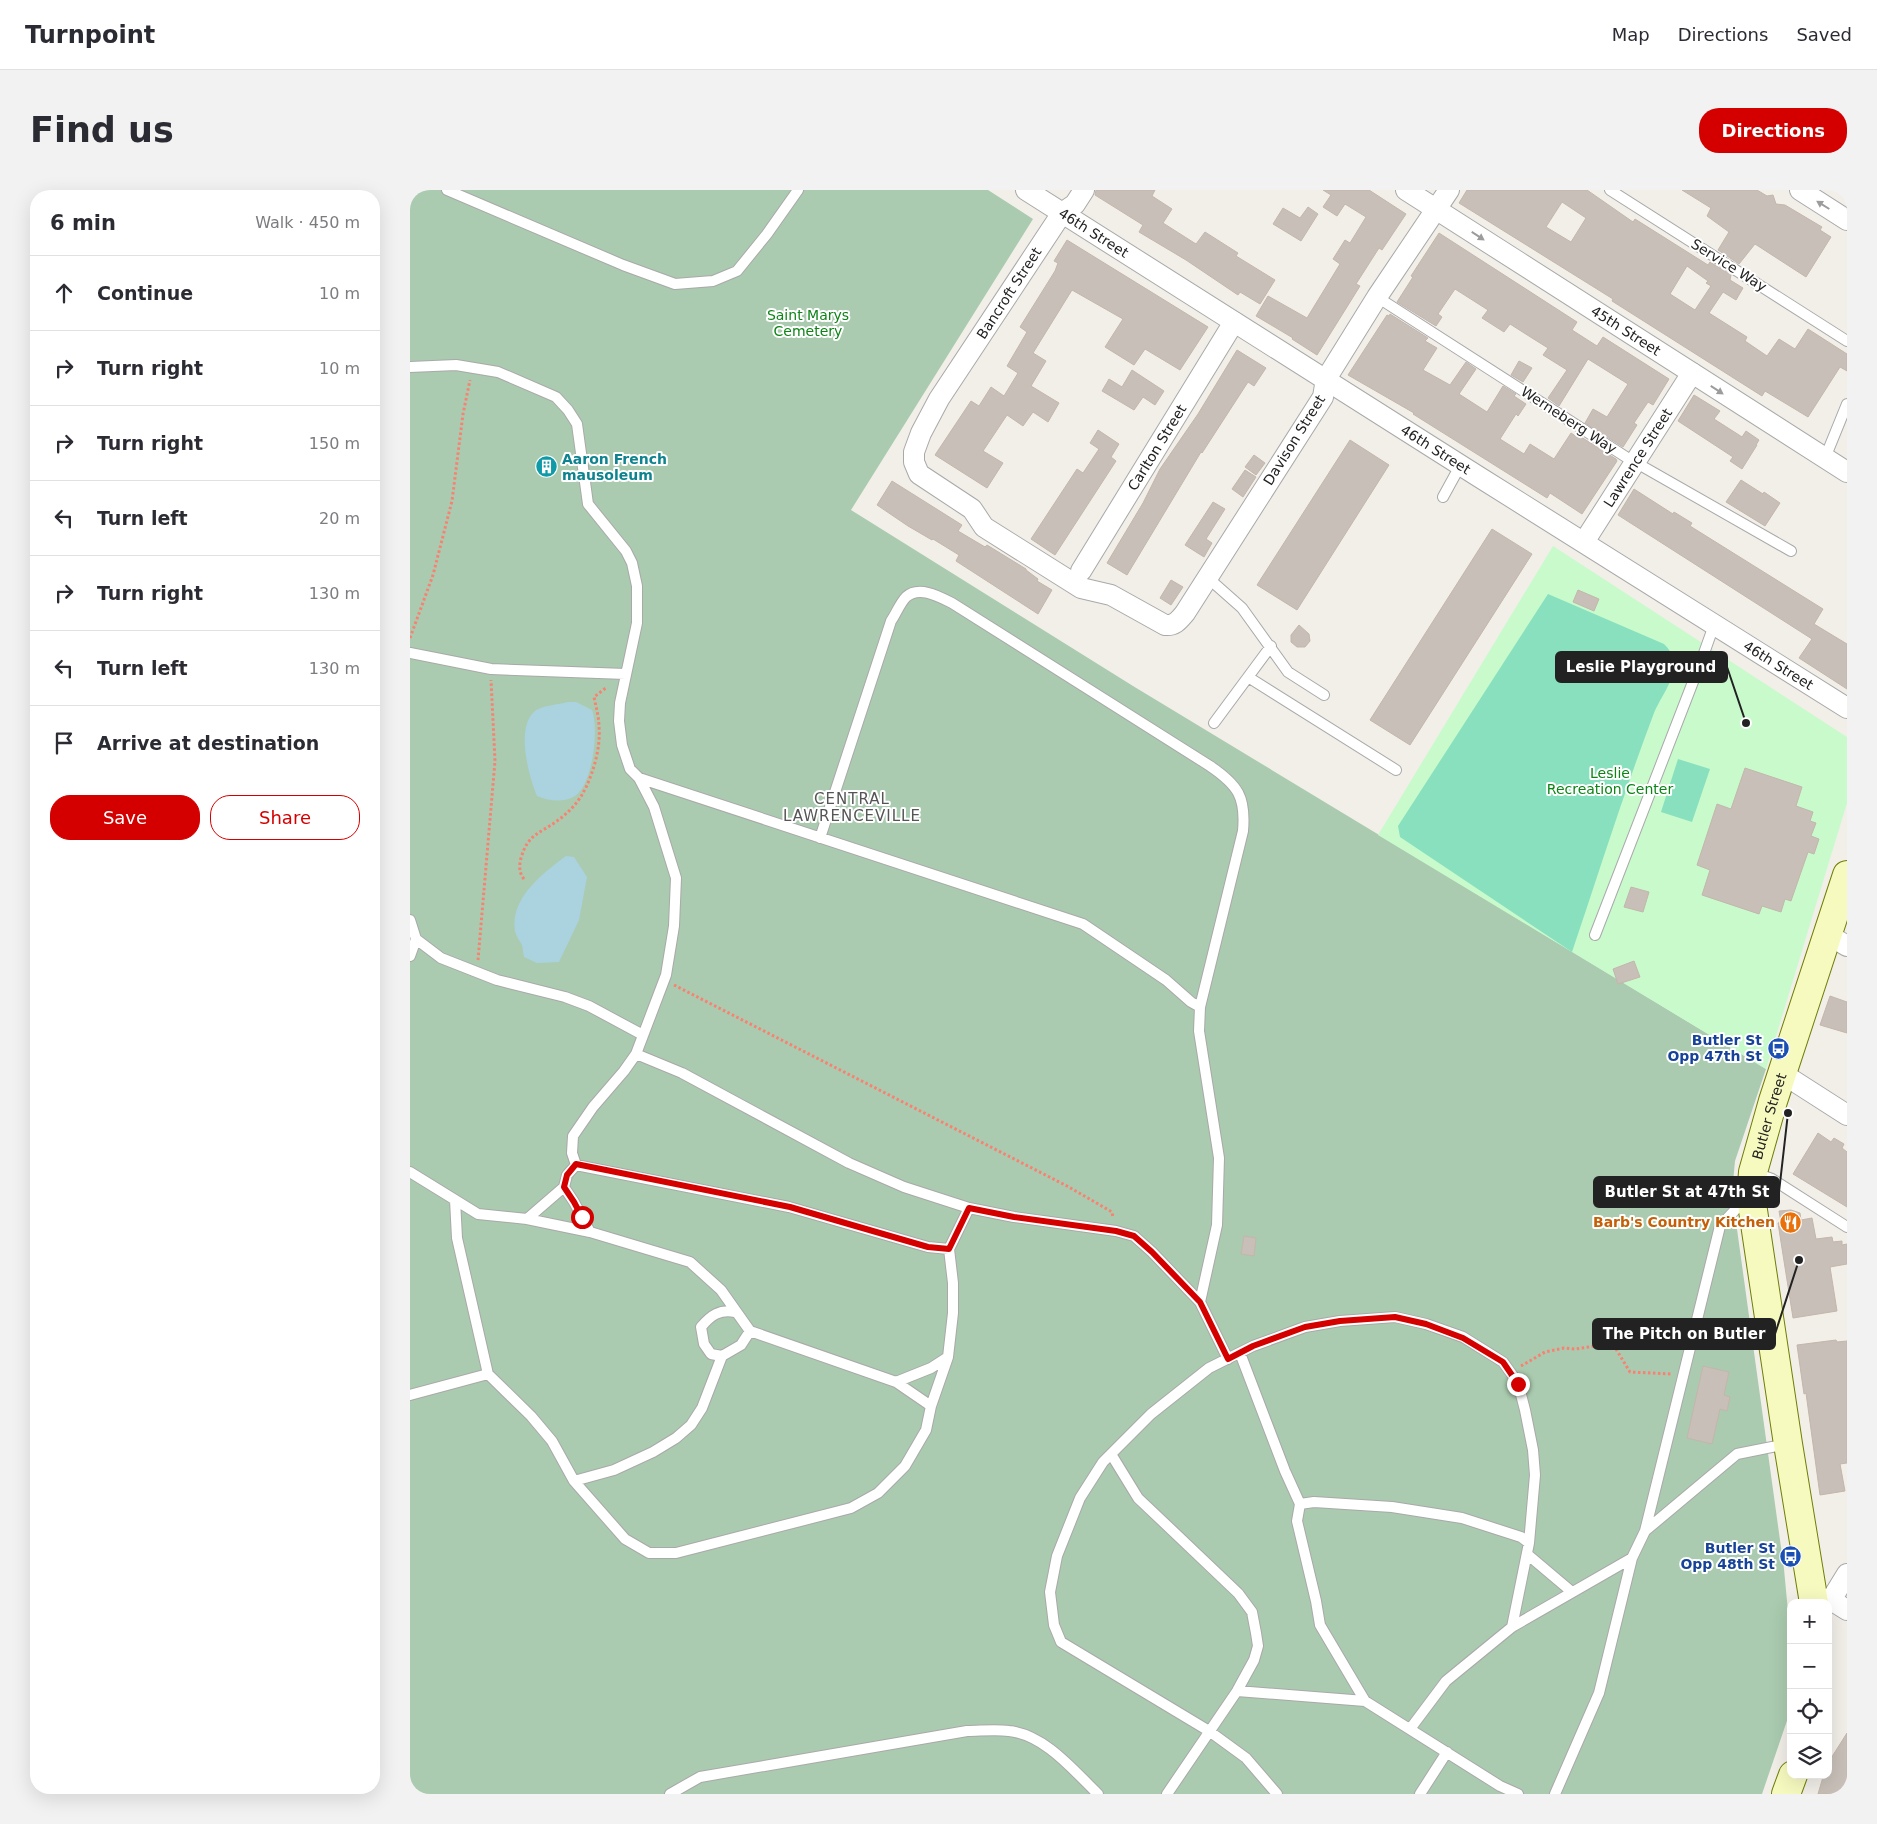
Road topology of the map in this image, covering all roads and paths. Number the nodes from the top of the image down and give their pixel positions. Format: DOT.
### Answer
graph roads {
  1 [pos="446,190"];
  2 [pos="798,190"];
  3 [pos="1026,190"];
  4 [pos="1084,190"];
  5 [pos="1406,190"];
  6 [pos="1449,190"];
  7 [pos="1610,190"];
  8 [pos="1800,190"];
  9 [pos="1437,209"];
  10 [pos="1062,212"];
  11 [pos="1847,218"];
  12 [pos="1377,297"];
  13 [pos="1234,322"];
  14 [pos="1847,341"];
  15 [pos="410,367"];
  16 [pos="472,368"];
  17 [pos="1692,373"];
  18 [pos="1326,379"];
  19 [pos="1847,404"];
  20 [pos="1825,458"];
  21 [pos="1635,462"];
  22 [pos="1460,466"];
  23 [pos="1847,472"];
  24 [pos="1442,497"];
  25 [pos="1584,542"];
  26 [pos="1791,552"];
  27 [pos="1080,571"];
  28 [pos="1207,577"];
  29 [pos="1185,613"];
  30 [pos="1714,625"];
  31 [pos="410,638"];
  32 [pos="1271,646"];
  33 [pos="410,654"];
  34 [pos="491,669"];
  35 [pos="626,674"];
  36 [pos="1248,677"];
  37 [pos="1324,695"];
  38 [pos="1847,708"];
  39 [pos="1214,723"];
  40 [pos="1396,770"];
  41 [pos="639,778"];
  42 [pos="820,838"];
  43 [pos="1847,875"];
  44 [pos="524,879"];
  45 [pos="410,920"];
  46 [pos="1595,935"];
  47 [pos="416,939"];
  48 [pos="1837,940"];
  49 [pos="410,956"];
  50 [pos="477,972"];
  51 [pos="666,975"];
  52 [pos="1200,1008"];
  53 [pos="642,1035"];
  54 [pos="636,1054"];
  55 [pos="1783,1074"];
  56 [pos="1847,1115"];
  57 [pos="576,1164"];
  58 [pos="410,1172"];
  59 [pos="1752,1184"];
  60 [pos="564,1187"];
  61 [pos="455,1200"];
  62 [pos="969,1208"];
  63 [pos="527,1219"];
  64 [pos="1847,1227"];
  65 [pos="1116,1231"];
  66 [pos="590,1232"];
  67 [pos="949,1249"];
  68 [pos="1200,1302"];
  69 [pos="736,1312"];
  70 [pos="750,1331"];
  71 [pos="1240,1353"];
  72 [pos="722,1356"];
  73 [pos="948,1357"];
  74 [pos="1228,1359"];
  75 [pos="1659,1372"];
  76 [pos="488,1374"];
  77 [pos="1511,1374"];
  78 [pos="896,1382"];
  79 [pos="410,1395"];
  80 [pos="932,1406"];
  81 [pos="1788,1444"];
  82 [pos="1111,1454"];
  83 [pos="574,1482"];
  84 [pos="1300,1504"];
  85 [pos="1645,1531"];
  86 [pos="1529,1543"];
  87 [pos="1527,1554"];
  88 [pos="1632,1558"];
  89 [pos="1847,1574"];
  90 [pos="1572,1592"];
  91 [pos="1826,1599"];
  92 [pos="1830,1599"];
  93 [pos="1512,1627"];
  94 [pos="1237,1691"];
  95 [pos="1365,1701"];
  96 [pos="1410,1729"];
  97 [pos="1209,1731"];
  98 [pos="1447,1752"];
  99 [pos="1791,1779"];
  100 [pos="670,1794"];
  101 [pos="1098,1794"];
  102 [pos="1167,1794"];
  103 [pos="1277,1794"];
  104 [pos="1420,1794"];
  105 [pos="1518,1794"];
  106 [pos="1555,1794"];
  107 [pos="1786,1794"];
  1 -- 2 [label="lane"];
  3 -- 10 [label="street, 46th Street"];
  4 -- 10 [label="street, Bancroft Street"];
  5 -- 9 [label="street, 45th Street"];
  6 -- 9 [label="street, Davison Street"];
  7 -- 14 [label="lane, Service Way"];
  11 -- 8 [label="street, one-way"];
  9 -- 12 [label="street, Davison Street"];
  9 -- 17 [label="street, 45th Street, one-way"];
  10 -- 13 [label="street, 46th Street"];
  10 -- 29 [label="street, Bancroft Street"];
  12 -- 18 [label="street, Davison Street"];
  12 -- 21 [label="lane, Werneberg Way"];
  13 -- 18 [label="street, 46th Street"];
  13 -- 27 [label="street, Carlton Street"];
  15 -- 16 [label="lane"];
  16 -- 31 [label="path"];
  16 -- 35 [label="lane"];
  17 -- 20 [label="street, 45th Street, one-way"];
  17 -- 21 [label="street, Lawrence Street"];
  18 -- 22 [label="street, 46th Street"];
  18 -- 28 [label="street, Davison Street"];
  19 -- 20 [label="lane"];
  20 -- 23 [label="street, 45th Street"];
  21 -- 25 [label="street, Lawrence Street"];
  21 -- 26 [label="lane, Werneberg Way"];
  22 -- 24 [label="lane"];
  22 -- 25 [label="street, 46th Street"];
  25 -- 30 [label="street, 46th Street"];
  28 -- 29 [label="street, Davison Street"];
  28 -- 32 [label="lane"];
  30 -- 38 [label="street, 46th Street"];
  30 -- 46 [label="lane"];
  32 -- 36 [label="lane"];
  32 -- 37 [label="lane"];
  33 -- 34 [label="lane"];
  34 -- 35 [label="lane"];
  34 -- 50 [label="path"];
  35 -- 41 [label="lane"];
  35 -- 44 [label="path"];
  36 -- 39 [label="lane"];
  36 -- 40 [label="lane"];
  41 -- 42 [label="lane"];
  41 -- 51 [label="lane"];
  42 -- 52 [label="lane"];
  42 -- 52 [label="lane"];
  43 -- 48 [label="main road, Butler Street"];
  45 -- 47 [label="lane"];
  47 -- 49 [label="lane"];
  47 -- 50 [label="lane"];
  48 -- 55 [label="main road, Butler Street"];
  50 -- 53 [label="lane"];
  51 -- 53 [label="lane"];
  51 -- 65 [label="path"];
  52 -- 68 [label="lane"];
  53 -- 54 [label="lane"];
  54 -- 57 [label="lane"];
  54 -- 62 [label="lane"];
  55 -- 56 [label="street"];
  55 -- 59 [label="main road, Butler Street"];
  57 -- 60 [label="lane"];
  57 -- 67 [label="lane"];
  58 -- 61 [label="lane"];
  59 -- 64 [label="lane"];
  59 -- 81 [label="main road, Butler Street"];
  59 -- 85 [label="lane"];
  60 -- 63 [label="lane"];
  60 -- 66 [label="lane"];
  61 -- 63 [label="lane"];
  61 -- 76 [label="lane"];
  62 -- 65 [label="lane"];
  62 -- 67 [label="lane"];
  63 -- 66 [label="lane"];
  65 -- 68 [label="lane"];
  66 -- 69 [label="lane"];
  67 -- 73 [label="lane"];
  68 -- 74 [label="lane"];
  69 -- 70 [label="lane"];
  69 -- 72 [label="lane"];
  70 -- 72 [label="lane"];
  70 -- 78 [label="lane"];
  71 -- 74 [label="lane"];
  71 -- 77 [label="lane"];
  71 -- 84 [label="lane"];
  72 -- 83 [label="lane"];
  73 -- 78 [label="lane"];
  73 -- 80 [label="lane"];
  74 -- 82 [label="lane"];
  75 -- 77 [label="path"];
  76 -- 79 [label="lane"];
  76 -- 83 [label="lane"];
  77 -- 86 [label="lane"];
  78 -- 80 [label="lane"];
  80 -- 83 [label="lane"];
  81 -- 85 [label="lane"];
  81 -- 91 [label="main road, Butler Street"];
  82 -- 94 [label="lane"];
  82 -- 97 [label="lane"];
  84 -- 86 [label="lane"];
  84 -- 95 [label="lane"];
  85 -- 88 [label="lane"];
  86 -- 87 [label="lane"];
  87 -- 90 [label="lane"];
  87 -- 93 [label="lane"];
  88 -- 90 [label="lane"];
  88 -- 106 [label="lane"];
  89 -- 92 [label="street"];
  90 -- 93 [label="lane"];
  93 -- 96 [label="lane"];
  94 -- 95 [label="lane"];
  94 -- 97 [label="lane"];
  95 -- 96 [label="lane"];
  96 -- 98 [label="lane"];
  97 -- 102 [label="lane"];
  97 -- 103 [label="lane"];
  98 -- 104 [label="lane"];
  98 -- 105 [label="lane"];
  99 -- 107 [label="main road"];
  100 -- 101 [label="lane"];
}
